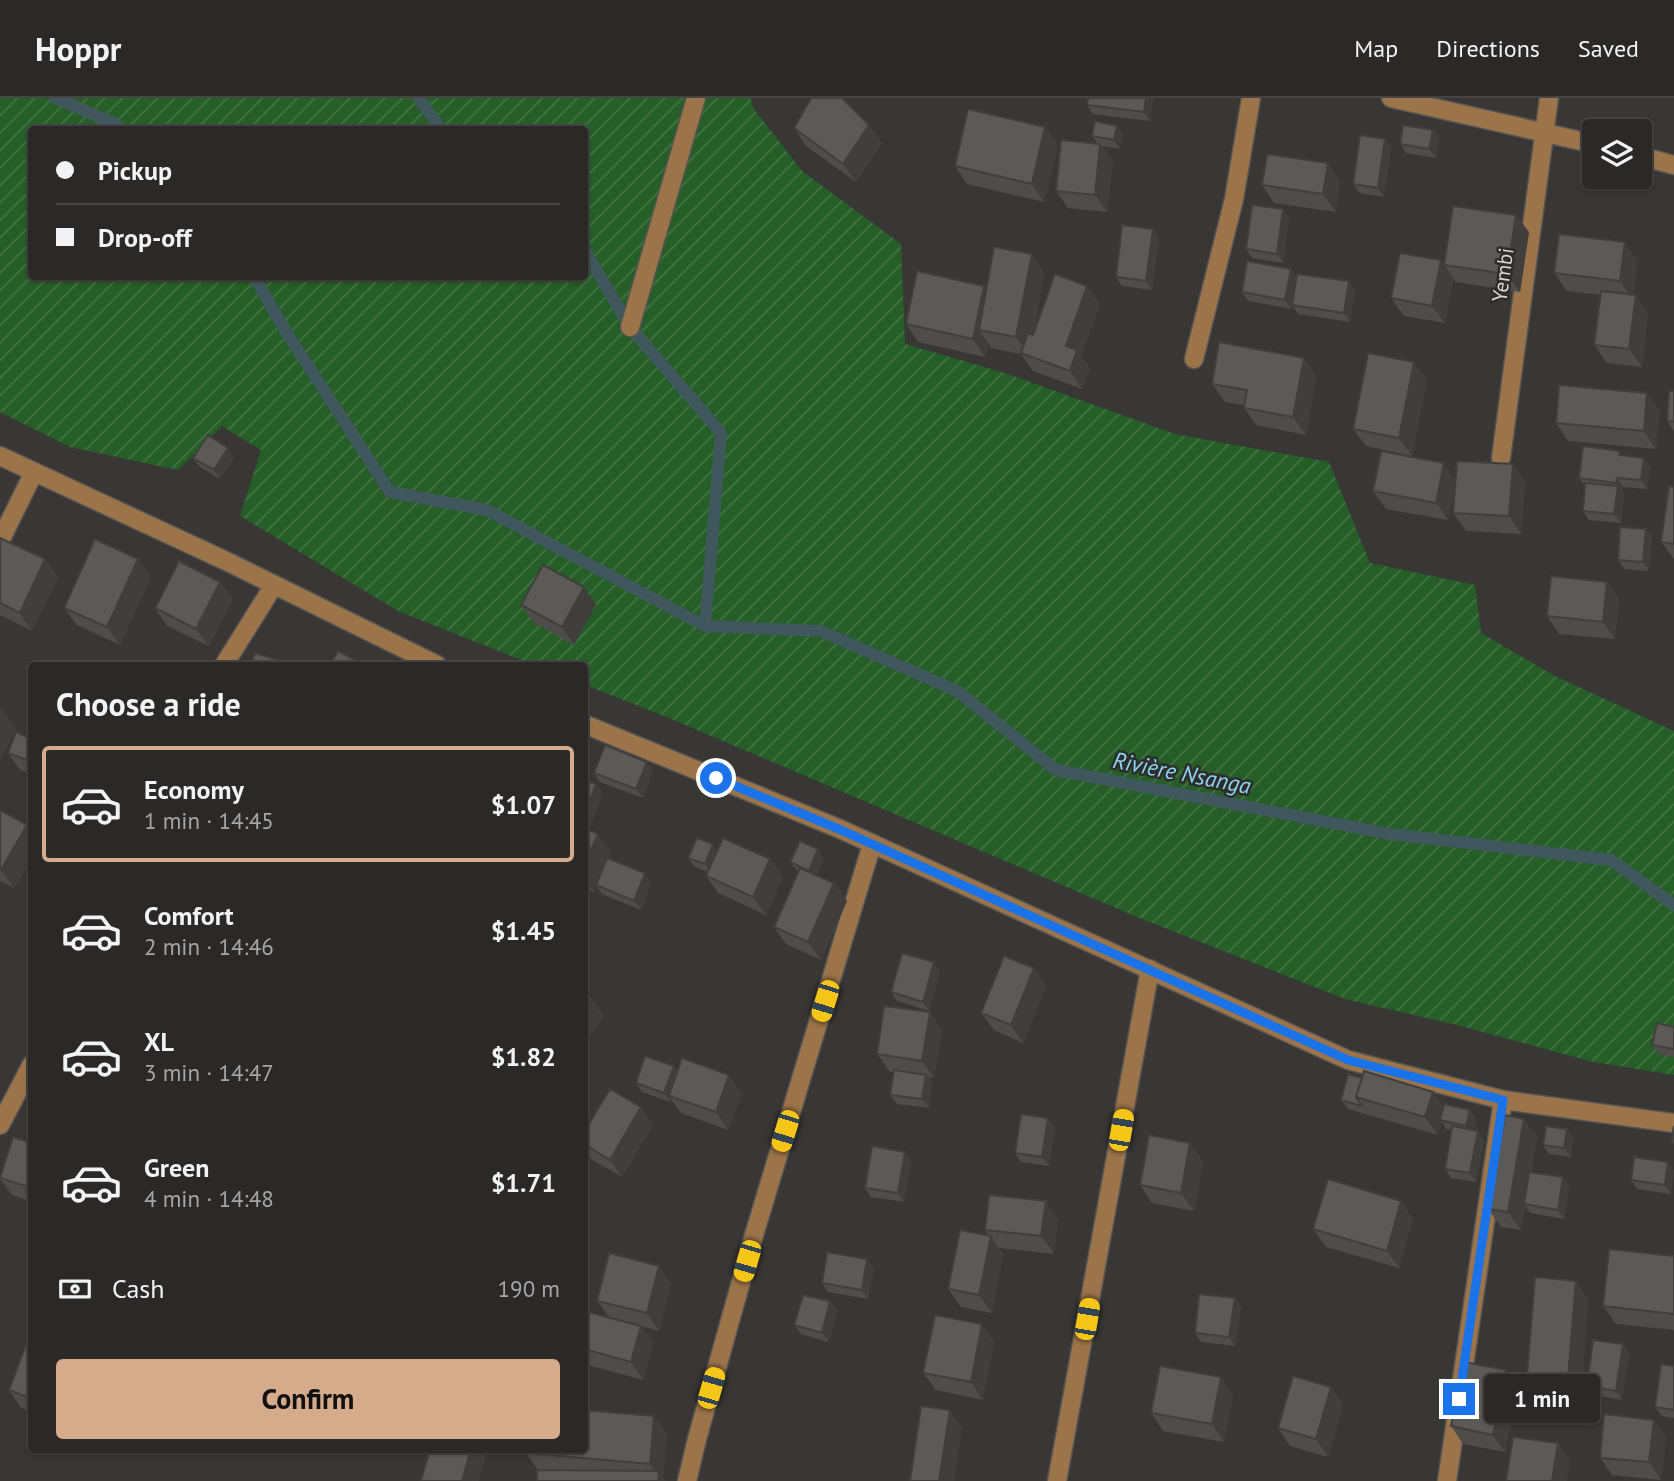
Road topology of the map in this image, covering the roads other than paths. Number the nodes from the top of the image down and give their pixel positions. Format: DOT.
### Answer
graph roads {
  1 [pos="696,98"];
  2 [pos="1251,98"];
  3 [pos="1391,98"];
  4 [pos="1549,98"];
  5 [pos="1544,131"];
  6 [pos="1582,141"];
  7 [pos="1652,159"];
  8 [pos="1674,164"];
  9 [pos="630,327"];
  10 [pos="1194,359"];
  11 [pos="0,456"];
  12 [pos="1501,458"];
  13 [pos="34,472"];
  14 [pos="0,541"];
  15 [pos="274,584"];
  16 [pos="226,662"];
  17 [pos="432,662"];
  18 [pos="588,726"];
  19 [pos="872,844"];
  20 [pos="1150,969"];
  21 [pos="28,1072"];
  22 [pos="1503,1100"];
  23 [pos="1674,1123"];
  24 [pos="0,1125"];
  25 [pos="687,1481"];
  26 [pos="1057,1481"];
  27 [pos="1447,1481"];
  1 -- 9 [label="street"];
  2 -- 10 [label="street"];
  3 -- 5 [label="street"];
  4 -- 5 [label="street, Yembi"];
  5 -- 6 [label="street"];
  5 -- 12 [label="street, Yembi"];
  7 -- 8 [label="street"];
  11 -- 13 [label="street"];
  13 -- 14 [label="street"];
  13 -- 15 [label="street"];
  15 -- 16 [label="street"];
  15 -- 17 [label="street"];
  18 -- 19 [label="street"];
  19 -- 20 [label="street"];
  19 -- 25 [label="street"];
  20 -- 22 [label="street"];
  20 -- 26 [label="street"];
  21 -- 24 [label="street"];
  22 -- 23 [label="street"];
  22 -- 27 [label="street"];
}
